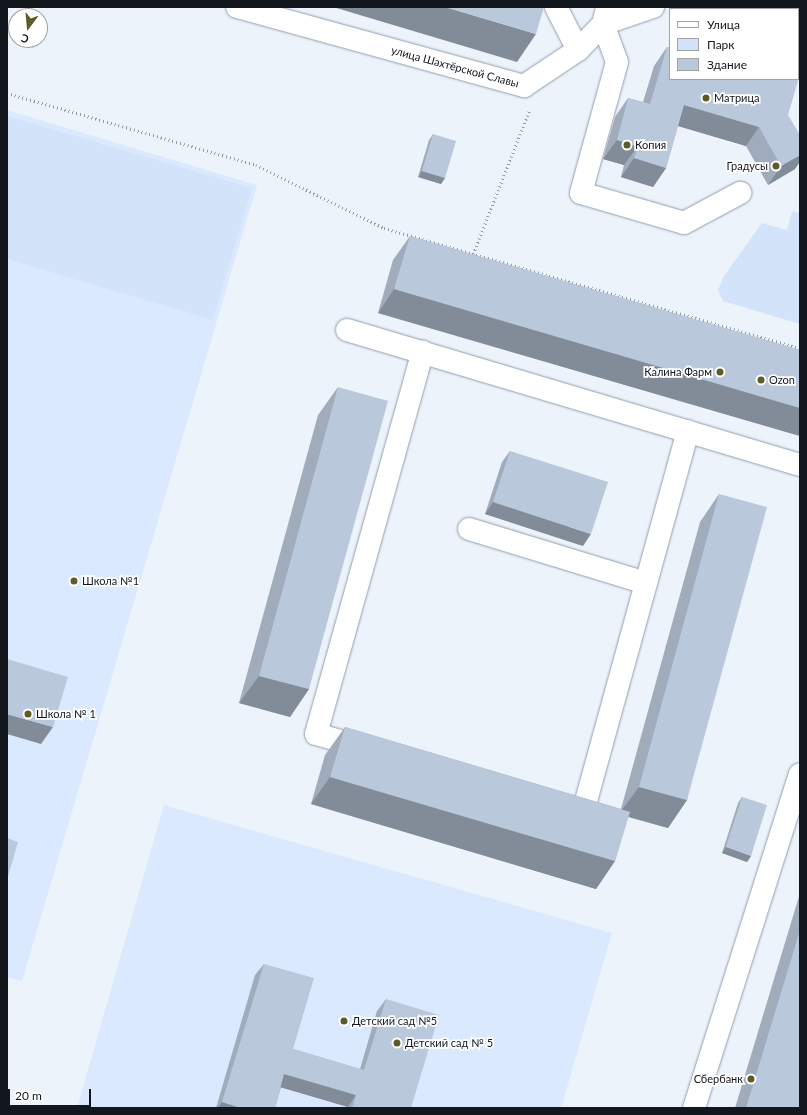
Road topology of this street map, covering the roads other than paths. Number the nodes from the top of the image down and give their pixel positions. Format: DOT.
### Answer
graph roads {
  1 [pos="237,7"];
  2 [pos="556,7"];
  3 [pos="653,7"];
  4 [pos="605,16"];
  5 [pos="578,50"];
  6 [pos="740,193"];
  7 [pos="347,330"];
  8 [pos="423,352"];
  9 [pos="688,431"];
  10 [pos="800,464"];
  11 [pos="469,529"];
  12 [pos="646,583"];
  13 [pos="385,754"];
  14 [pos="800,774"];
  15 [pos="545,801"];
  16 [pos="694,1108"];
  1 -- 5 [label="street, улица Шахтёрской Славы"];
  2 -- 5 [label="street"];
  3 -- 4 [label="street, улица Шахтёрской Славы"];
  4 -- 5 [label="street, улица Шахтёрской Славы"];
  4 -- 6 [label="street"];
  7 -- 8 [label="street"];
  8 -- 9 [label="street"];
  8 -- 13 [label="street"];
  9 -- 10 [label="street"];
  9 -- 12 [label="street"];
  11 -- 12 [label="street"];
  12 -- 15 [label="street"];
  14 -- 16 [label="street"];
}
